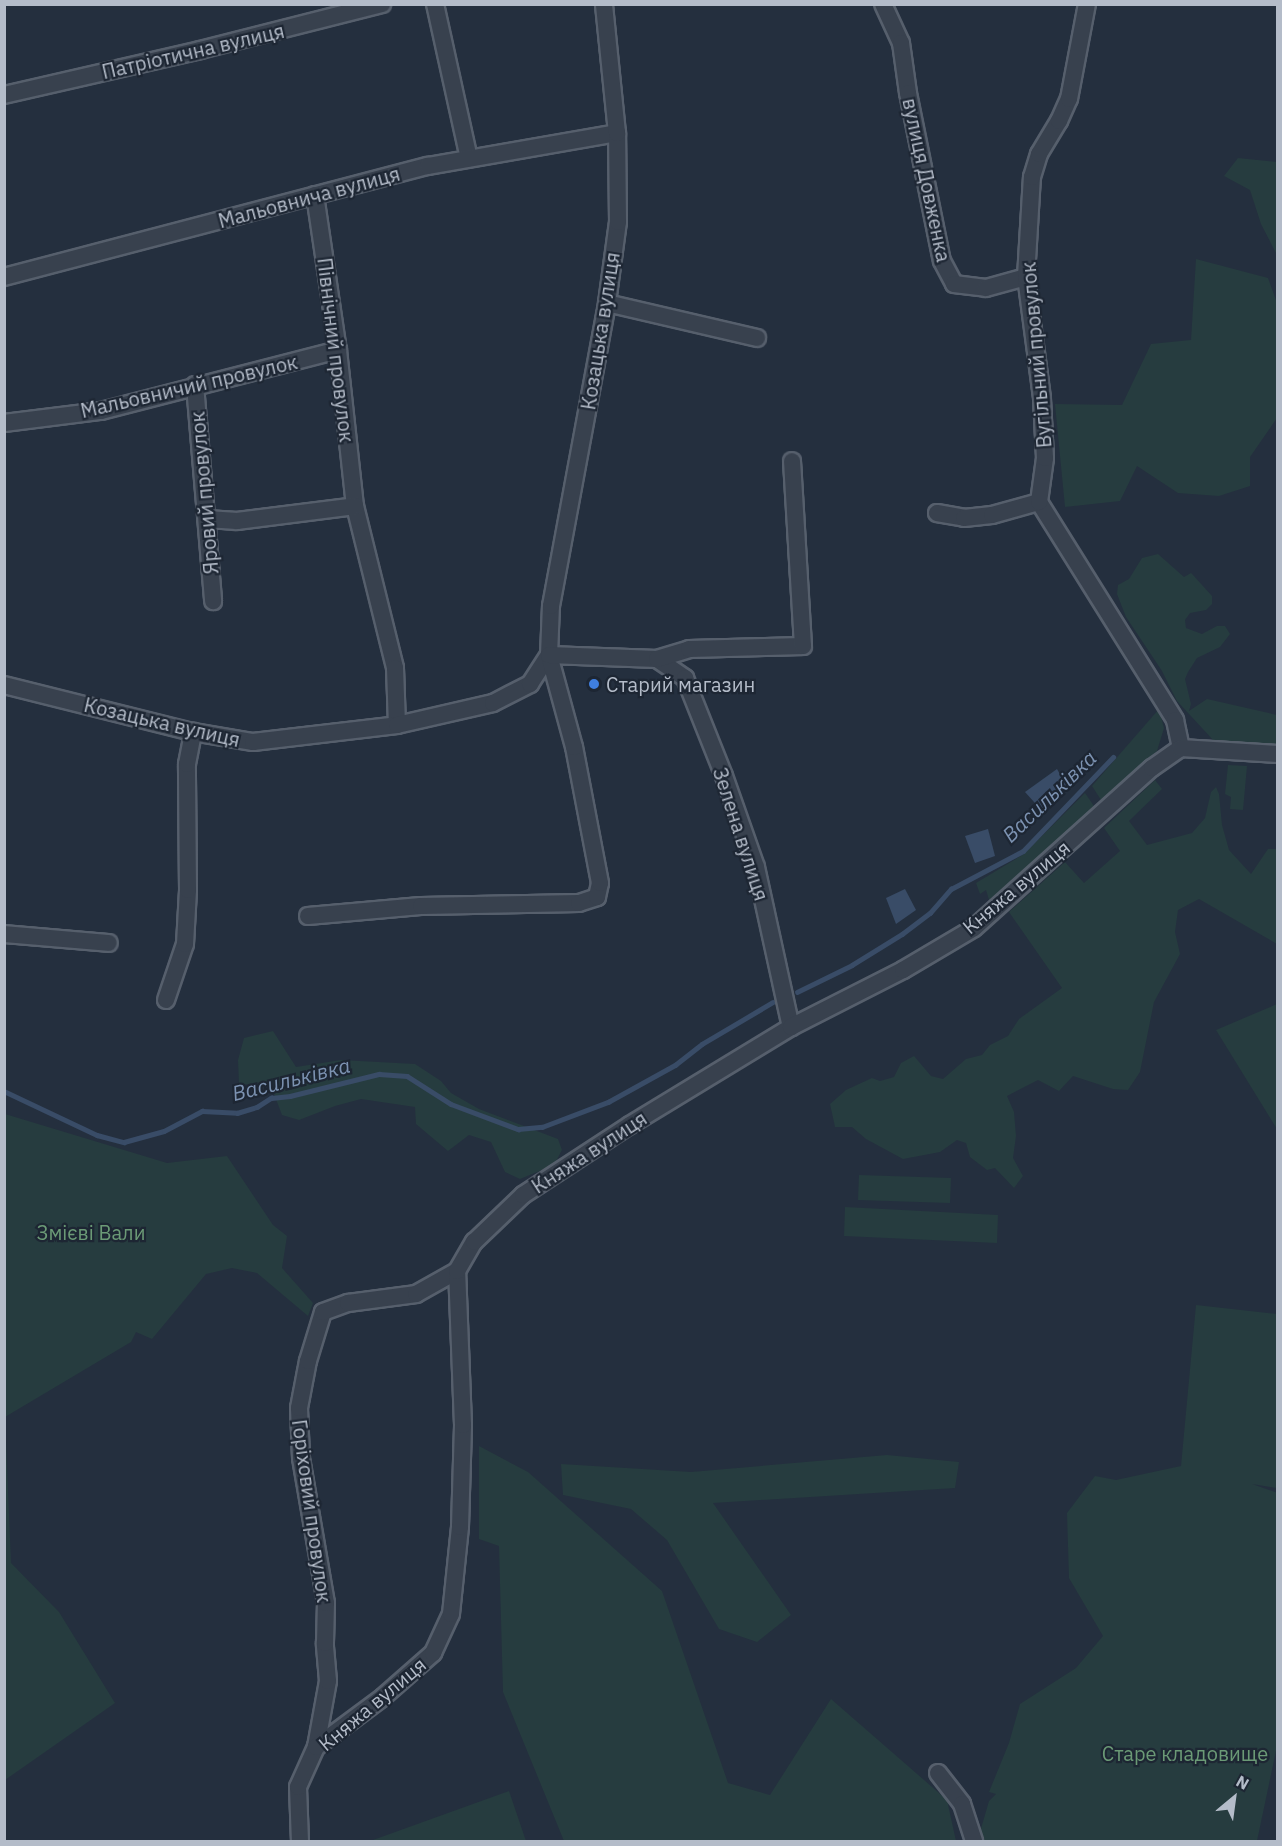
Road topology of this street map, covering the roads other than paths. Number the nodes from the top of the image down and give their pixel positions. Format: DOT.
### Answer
graph roads {
  1 [pos="382,4"];
  2 [pos="435,4"];
  3 [pos="604,4"];
  4 [pos="883,4"];
  5 [pos="1087,4"];
  6 [pos="4,95"];
  7 [pos="617,133"];
  8 [pos="469,158"];
  9 [pos="315,195"];
  10 [pos="4,277"];
  11 [pos="1026,277"];
  12 [pos="607,303"];
  13 [pos="757,338"];
  14 [pos="338,351"];
  15 [pos="195,385"];
  16 [pos="4,423"];
  17 [pos="792,461"];
  18 [pos="1039,502"];
  19 [pos="355,506"];
  20 [pos="937,513"];
  21 [pos="207,519"];
  22 [pos="213,601"];
  23 [pos="549,655"];
  24 [pos="657,658"];
  25 [pos="4,685"];
  26 [pos="397,725"];
  27 [pos="193,732"];
  28 [pos="1181,748"];
  29 [pos="1278,754"];
  30 [pos="308,916"];
  31 [pos="4,934"];
  32 [pos="109,943"];
  33 [pos="166,1000"];
  34 [pos="791,1027"];
  35 [pos="457,1271"];
  36 [pos="316,1746"];
  37 [pos="938,1773"];
  38 [pos="300,1842"];
  39 [pos="974,1842"];
  1 -- 6 [label="street, Патріотична вулиця"];
  2 -- 8 [label="street"];
  3 -- 7 [label="street, Козацька вулиця"];
  4 -- 11 [label="street, вулиця Довженка"];
  5 -- 11 [label="street, Вугільний провулок"];
  7 -- 8 [label="street, Мальовнича вулиця"];
  7 -- 12 [label="street, Козацька вулиця"];
  8 -- 9 [label="street, Мальовнича вулиця"];
  9 -- 10 [label="street, Мальовнича вулиця"];
  9 -- 14 [label="street, Північний провулок"];
  11 -- 18 [label="street, Вугільний провулок"];
  12 -- 13 [label="street"];
  12 -- 23 [label="street, Козацька вулиця"];
  14 -- 15 [label="street, Мальовничий провулок"];
  14 -- 19 [label="street, Північний провулок"];
  15 -- 16 [label="street, Мальовничий провулок"];
  15 -- 21 [label="street, Яровий провулок"];
  17 -- 24 [label="street"];
  18 -- 20 [label="street"];
  18 -- 28 [label="street"];
  19 -- 21 [label="street"];
  19 -- 26 [label="street, Північний провулок"];
  21 -- 22 [label="street, Яровий провулок"];
  23 -- 24 [label="street"];
  23 -- 26 [label="street, Козацька вулиця"];
  23 -- 30 [label="street"];
  24 -- 34 [label="street, Зелена вулиця"];
  25 -- 27 [label="street, Козацька вулиця"];
  26 -- 27 [label="street, Козацька вулиця"];
  27 -- 33 [label="street"];
  28 -- 29 [label="street"];
  28 -- 34 [label="street, Княжа вулиця"];
  31 -- 32 [label="street"];
  34 -- 35 [label="street, Княжа вулиця"];
  35 -- 36 [label="street, Княжа вулиця"];
  35 -- 36 [label="street, Горіховий провулок"];
  36 -- 38 [label="street, Княжа вулиця"];
  37 -- 39 [label="street"];
}
